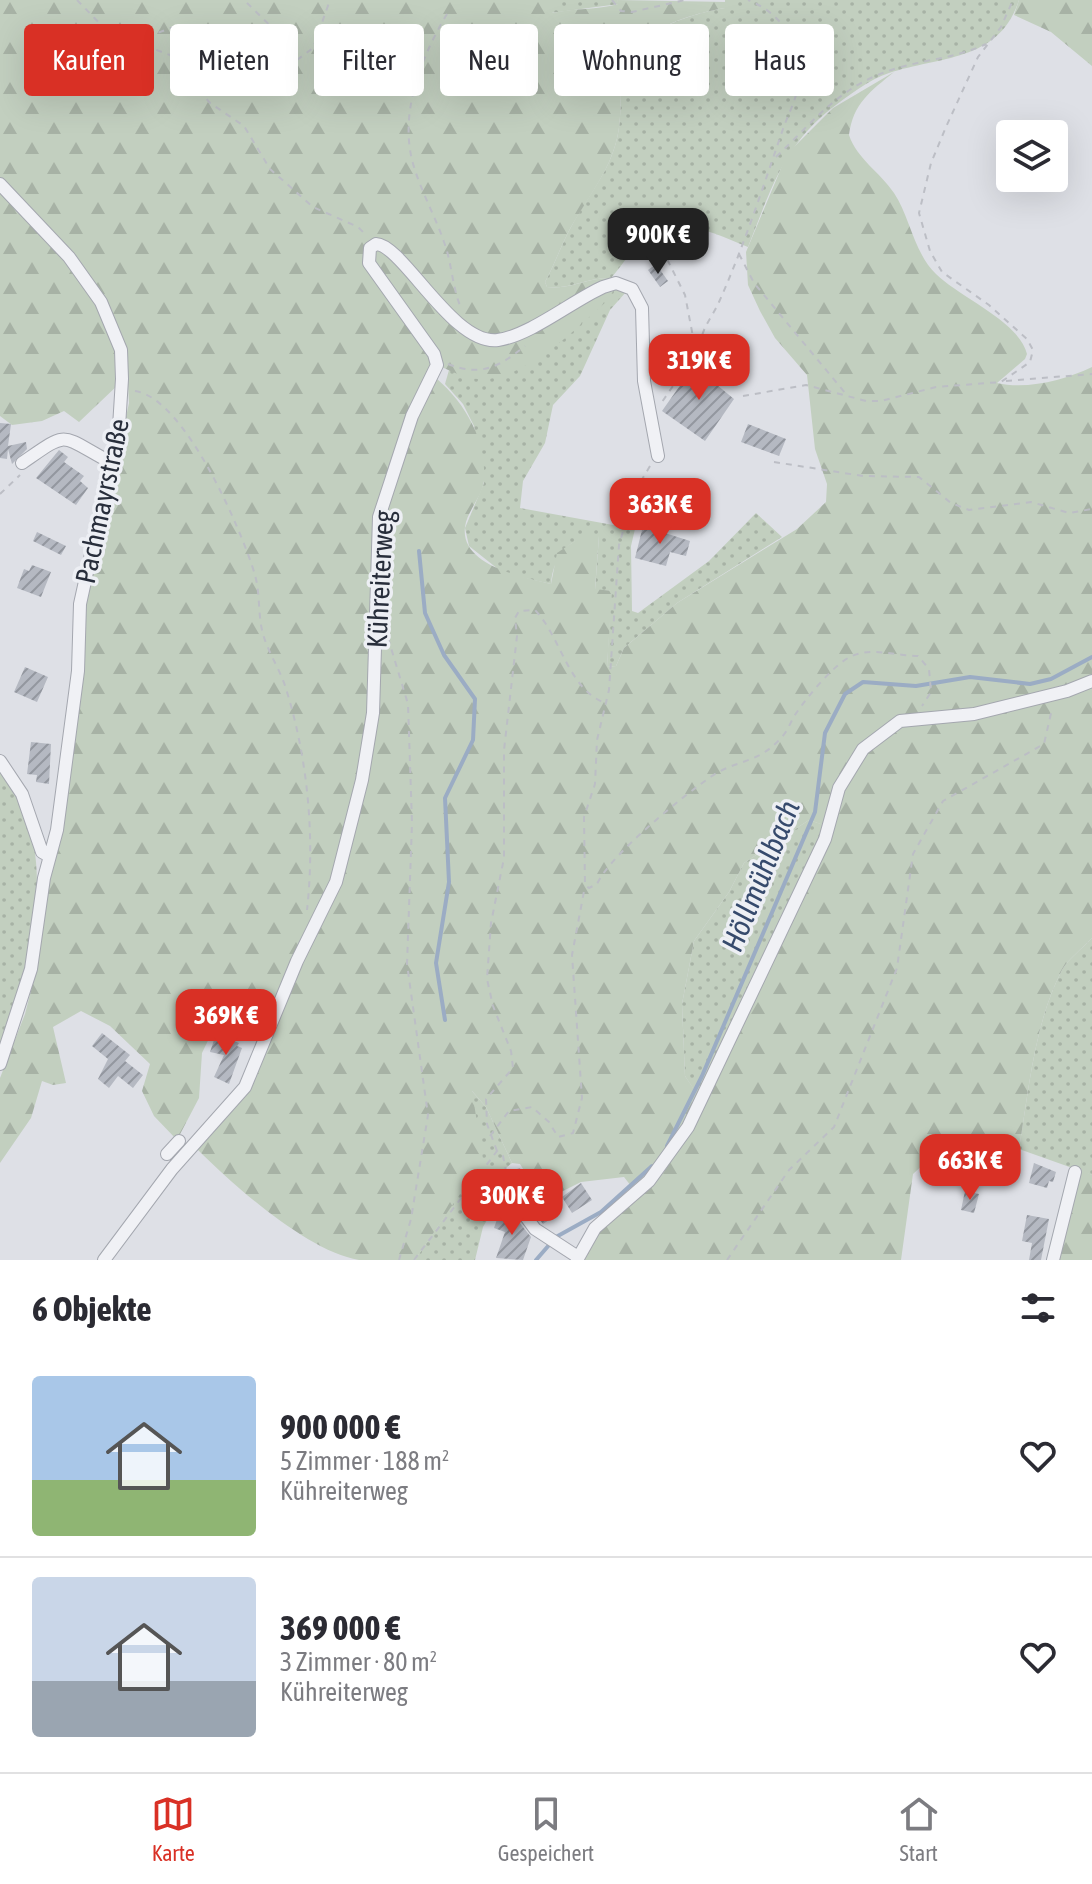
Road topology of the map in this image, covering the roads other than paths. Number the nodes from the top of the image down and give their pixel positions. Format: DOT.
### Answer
graph roads {
  1 [pos="0,184"];
  2 [pos="658,456"];
  3 [pos="110,462"];
  4 [pos="22,463"];
  5 [pos="1092,681"];
  6 [pos="0,761"];
  7 [pos="49,856"];
  8 [pos="0,1064"];
  9 [pos="1075,1172"];
  10 [pos="510,1195"];
  11 [pos="578,1259"];
  12 [pos="104,1260"];
  13 [pos="1053,1260"];
  1 -- 3 [label="street, Pachmayrstraße"];
  2 -- 12 [label="street, Kühreiterweg"];
  3 -- 4 [label="street"];
  3 -- 7 [label="street, Pachmayrstraße"];
  5 -- 11 [label="street"];
  6 -- 7 [label="street"];
  7 -- 8 [label="street, Pachmayrstraße"];
  9 -- 13 [label="street"];
  10 -- 11 [label="street"];
}
